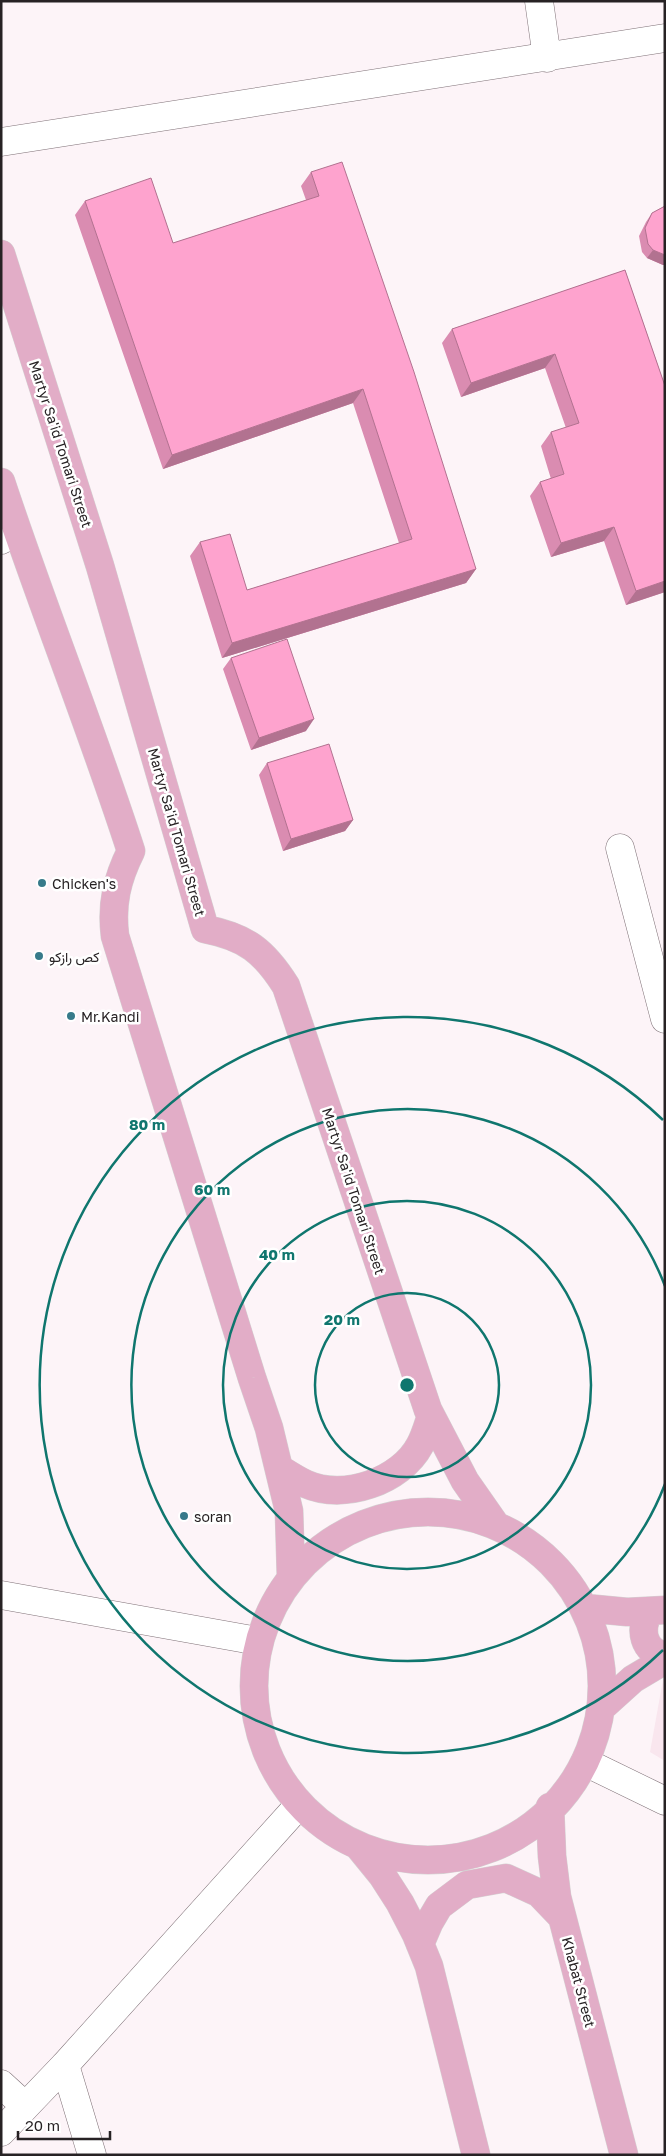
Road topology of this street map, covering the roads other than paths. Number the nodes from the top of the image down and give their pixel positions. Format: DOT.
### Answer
graph roads {
  1 [pos="539,1"];
  2 [pos="665,38"];
  3 [pos="547,58"];
  4 [pos="1,142"];
  5 [pos="1,254"];
  6 [pos="1,482"];
  7 [pos="9,536"];
  8 [pos="620,848"];
  9 [pos="665,1019"];
  10 [pos="431,1416"];
  11 [pos="280,1469"];
  12 [pos="495,1524"];
  13 [pos="291,1577"];
  14 [pos="1,1595"];
  15 [pos="585,1608"];
  16 [pos="657,1611"];
  17 [pos="258,1641"];
  18 [pos="665,1656"];
  19 [pos="665,1660"];
  20 [pos="602,1707"];
  21 [pos="585,1762"];
  22 [pos="665,1802"];
  23 [pos="299,1805"];
  24 [pos="550,1807"];
  25 [pos="360,1848"];
  26 [pos="562,1917"];
  27 [pos="420,1944"];
  28 [pos="65,2065"];
  29 [pos="1,2084"];
  30 [pos="25,2106"];
  31 [pos="1,2132"];
  32 [pos="92,2155"];
  33 [pos="476,2155"];
  34 [pos="624,2155"];
  1 -- 3 [label="street"];
  2 -- 3 [label="street"];
  3 -- 4 [label="street"];
  5 -- 10 [label="main road, Martyr Sa'id Tomari Street"];
  6 -- 7 [label="main road"];
  7 -- 11 [label="main road"];
  8 -- 9 [label="street"];
  10 -- 11 [label="main road"];
  10 -- 12 [label="main road, Martyr Sa'id Tomari Street"];
  11 -- 13 [label="main road"];
  12 -- 13 [label="main road"];
  12 -- 15 [label="main road"];
  13 -- 17 [label="main road"];
  14 -- 17 [label="street"];
  15 -- 16 [label="main road"];
  15 -- 20 [label="main road"];
  16 -- 18 [label="main road"];
  17 -- 23 [label="main road"];
  19 -- 20 [label="main road"];
  20 -- 21 [label="main road"];
  21 -- 22 [label="street"];
  21 -- 24 [label="main road"];
  23 -- 25 [label="main road"];
  23 -- 28 [label="street"];
  24 -- 25 [label="main road"];
  24 -- 26 [label="main road, Khabat Street"];
  25 -- 27 [label="main road"];
  26 -- 27 [label="main road"];
  26 -- 34 [label="main road, Khabat Street"];
  27 -- 33 [label="main road"];
  28 -- 30 [label="street"];
  28 -- 32 [label="street"];
  29 -- 30 [label="street"];
  30 -- 31 [label="street"];
}
